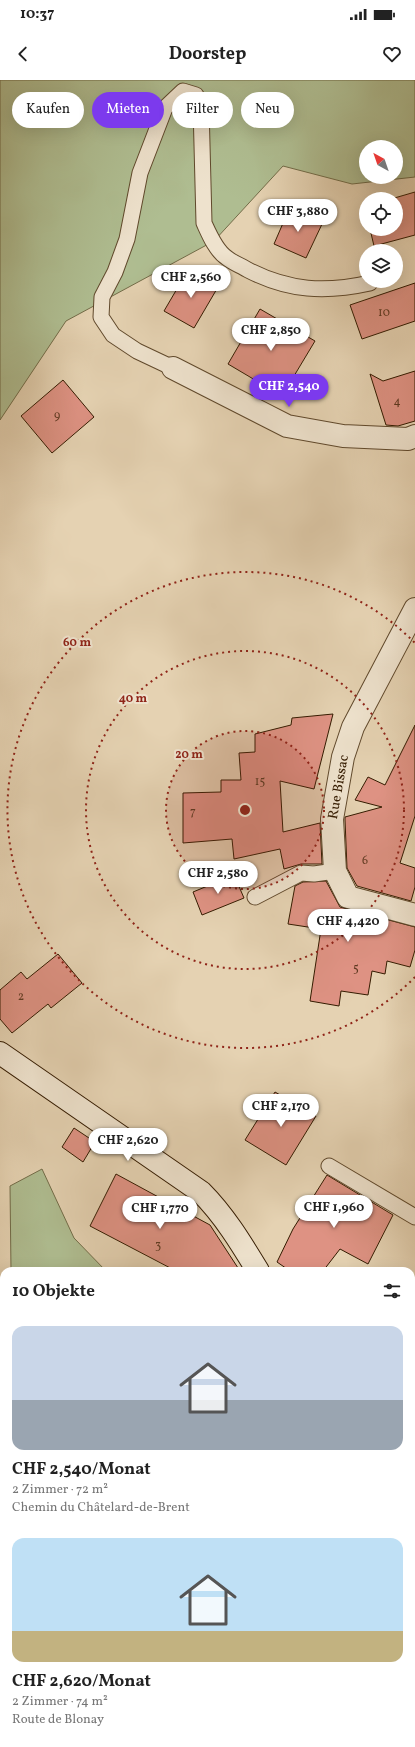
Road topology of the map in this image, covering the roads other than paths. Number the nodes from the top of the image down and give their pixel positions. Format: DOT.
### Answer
graph roads {
  1 [pos="359,286"];
  2 [pos="173,368"];
  3 [pos="415,436"];
  4 [pos="415,609"];
  5 [pos="335,871"];
  6 [pos="255,897"];
  7 [pos="415,915"];
  8 [pos="0,1053"];
  9 [pos="329,1166"];
  10 [pos="415,1218"];
  11 [pos="256,1267"];
  1 -- 2 [label="lane"];
  2 -- 3 [label="street"];
  4 -- 5 [label="street, Rue Bissac"];
  5 -- 6 [label="lane"];
  5 -- 7 [label="street, Rue Bissac"];
  8 -- 11 [label="street"];
  9 -- 10 [label="lane"];
}
